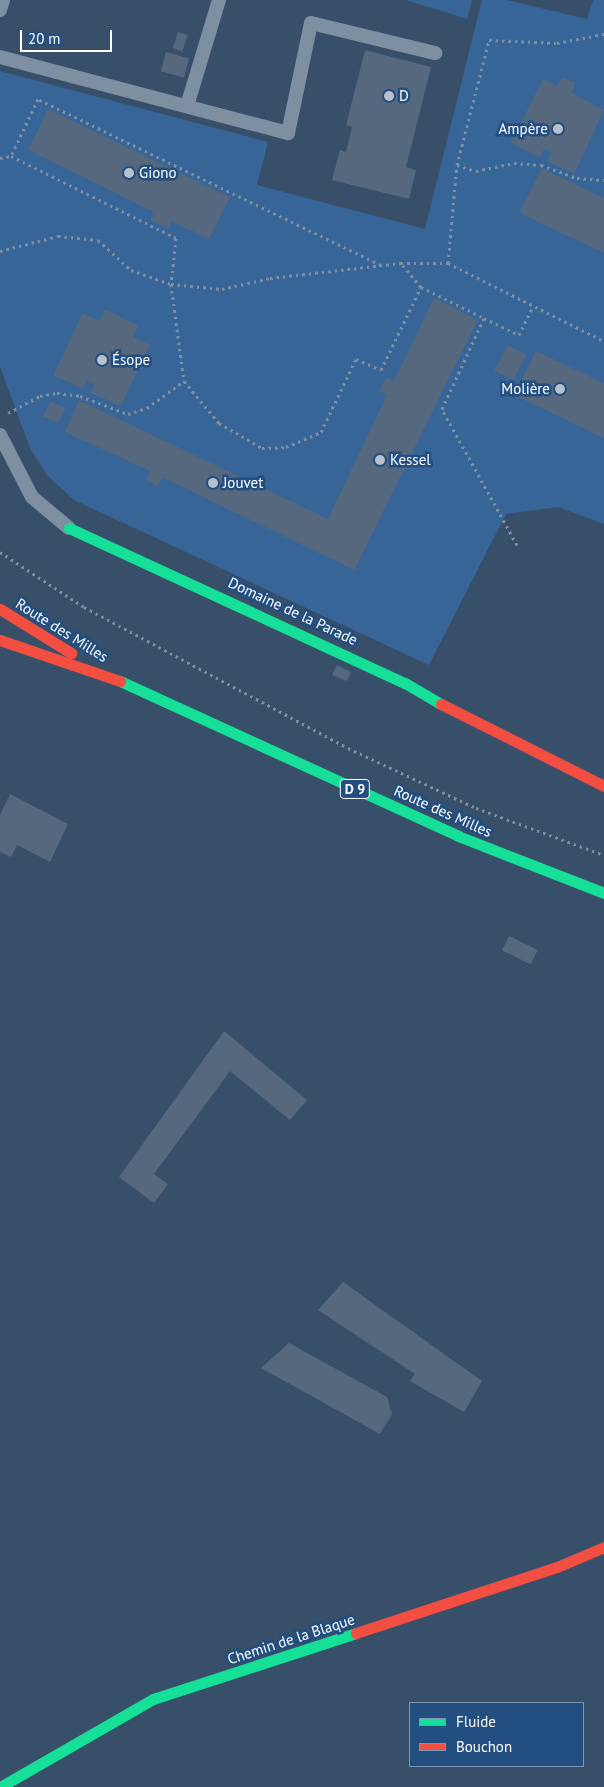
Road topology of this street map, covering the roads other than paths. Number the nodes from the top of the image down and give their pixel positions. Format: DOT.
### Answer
graph roads {
  1 [pos="3,0"];
  2 [pos="219,0"];
  3 [pos="0,10"];
  4 [pos="435,53"];
  5 [pos="0,57"];
  6 [pos="187,106"];
  7 [pos="0,435"];
  8 [pos="69,528"];
  9 [pos="0,609"];
  10 [pos="0,640"];
  11 [pos="109,676"];
  12 [pos="604,786"];
  13 [pos="604,893"];
  14 [pos="604,1547"];
  15 [pos="0,1787"];
  1 -- 3 [label="lane"];
  2 -- 6 [label="lane"];
  4 -- 6 [label="lane"];
  5 -- 6 [label="lane"];
  7 -- 8 [label="lane, Domaine de la Parade"];
  8 -- 12 [label="street, Domaine de la Parade"];
  9 -- 11 [label="street, Route des Milles / D 9"];
  10 -- 11 [label="street, Route des Milles / D 9"];
  11 -- 13 [label="street, Route des Milles / D 9"];
  14 -- 15 [label="street, Chemin de la Blaque"];
}
